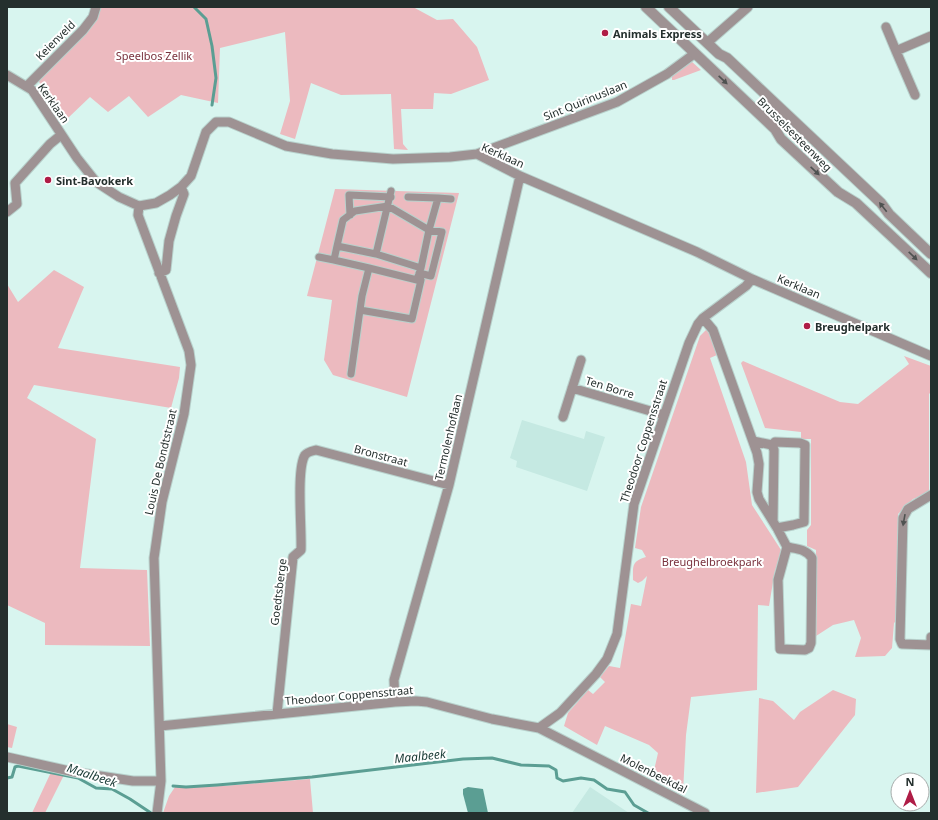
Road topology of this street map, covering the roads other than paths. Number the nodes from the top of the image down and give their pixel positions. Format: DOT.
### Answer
graph roads {
  1 [pos="96,7"];
  2 [pos="646,7"];
  3 [pos="669,7"];
  4 [pos="748,7"];
  5 [pos="886,26"];
  6 [pos="931,36"];
  7 [pos="708,42"];
  8 [pos="896,51"];
  9 [pos="694,54"];
  10 [pos="7,75"];
  11 [pos="26,86"];
  12 [pos="915,95"];
  13 [pos="61,135"];
  14 [pos="477,154"];
  15 [pos="520,176"];
  16 [pos="181,187"];
  17 [pos="408,197"];
  18 [pos="438,198"];
  19 [pos="451,199"];
  20 [pos="139,206"];
  21 [pos="388,206"];
  22 [pos="7,212"];
  23 [pos="350,215"];
  24 [pos="429,230"];
  25 [pos="337,246"];
  26 [pos="376,254"];
  27 [pos="931,254"];
  28 [pos="319,258"];
  29 [pos="334,260"];
  30 [pos="369,268"];
  31 [pos="159,273"];
  32 [pos="931,273"];
  33 [pos="419,274"];
  34 [pos="752,279"];
  35 [pos="360,310"];
  36 [pos="703,318"];
  37 [pos="931,356"];
  38 [pos="581,360"];
  39 [pos="351,374"];
  40 [pos="572,388"];
  41 [pos="664,415"];
  42 [pos="563,417"];
  43 [pos="753,441"];
  44 [pos="772,445"];
  45 [pos="307,453"];
  46 [pos="449,485"];
  47 [pos="931,495"];
  48 [pos="775,524"];
  49 [pos="787,548"];
  50 [pos="931,638"];
  51 [pos="931,645"];
  52 [pos="395,702"];
  53 [pos="277,714"];
  54 [pos="160,726"];
  55 [pos="539,728"];
  56 [pos="592,754"];
  57 [pos="7,757"];
  58 [pos="161,781"];
  59 [pos="157,813"];
  60 [pos="705,813"];
  1 -- 11 [label="street, Keienveld"];
  2 -- 9 [label="street, Brusselsesteenweg"];
  3 -- 7 [label="street, Brusselsesteenweg"];
  4 -- 7 [label="street"];
  5 -- 8 [label="street"];
  6 -- 8 [label="street"];
  27 -- 7 [label="street, Brusselsesteenweg, one-way"];
  8 -- 12 [label="street"];
  9 -- 14 [label="street, Sint Quirinuslaan"];
  9 -- 32 [label="street, Brusselsesteenweg, one-way"];
  10 -- 11 [label="street, Kerklaan"];
  11 -- 13 [label="street, Kerklaan"];
  13 -- 20 [label="street, Kerklaan"];
  13 -- 22 [label="street, Kerklaan"];
  14 -- 15 [label="street, Kerklaan"];
  14 -- 16 [label="street, Kerklaan"];
  15 -- 34 [label="street, Kerklaan"];
  15 -- 46 [label="street, Termolenhoflaan"];
  16 -- 20 [label="street, Kerklaan"];
  16 -- 31 [label="street"];
  17 -- 18 [label="street"];
  18 -- 19 [label="street"];
  18 -- 24 [label="street"];
  20 -- 31 [label="street, Louis De Bondtstraat"];
  21 -- 23 [label="street"];
  21 -- 23 [label="street"];
  21 -- 24 [label="street"];
  21 -- 26 [label="street"];
  23 -- 25 [label="street"];
  24 -- 33 [label="street"];
  24 -- 33 [label="street"];
  25 -- 26 [label="street"];
  25 -- 29 [label="street"];
  26 -- 33 [label="street"];
  28 -- 29 [label="street"];
  29 -- 30 [label="street"];
  30 -- 33 [label="street"];
  30 -- 35 [label="street"];
  31 -- 54 [label="street, Louis De Bondtstraat"];
  33 -- 35 [label="street"];
  34 -- 36 [label="street, Theodoor Coppensstraat"];
  34 -- 37 [label="street, Kerklaan"];
  35 -- 39 [label="street"];
  36 -- 41 [label="street, Theodoor Coppensstraat"];
  36 -- 43 [label="street"];
  38 -- 40 [label="street, Ten Borre"];
  40 -- 41 [label="street, Ten Borre"];
  40 -- 42 [label="street, Ten Borre"];
  41 -- 55 [label="street, Theodoor Coppensstraat"];
  43 -- 44 [label="street"];
  43 -- 48 [label="street"];
  44 -- 48 [label="street"];
  44 -- 48 [label="street"];
  45 -- 46 [label="street, Bronstraat"];
  45 -- 53 [label="street, Goedtsberge"];
  46 -- 52 [label="street, Termolenhoflaan"];
  47 -- 51 [label="street, one-way"];
  48 -- 49 [label="street"];
  49 -- 49 [label="street"];
  50 -- 51 [label="street"];
  52 -- 53 [label="street, Theodoor Coppensstraat"];
  52 -- 55 [label="street, Theodoor Coppensstraat"];
  53 -- 54 [label="street, Theodoor Coppensstraat"];
  54 -- 58 [label="street, Louis De Bondtstraat"];
  55 -- 56 [label="street, Theodoor Coppensstraat"];
  56 -- 60 [label="street, Molenbeekdal"];
  57 -- 58 [label="street"];
  58 -- 59 [label="street, Louis De Bondtstraat"];
}
